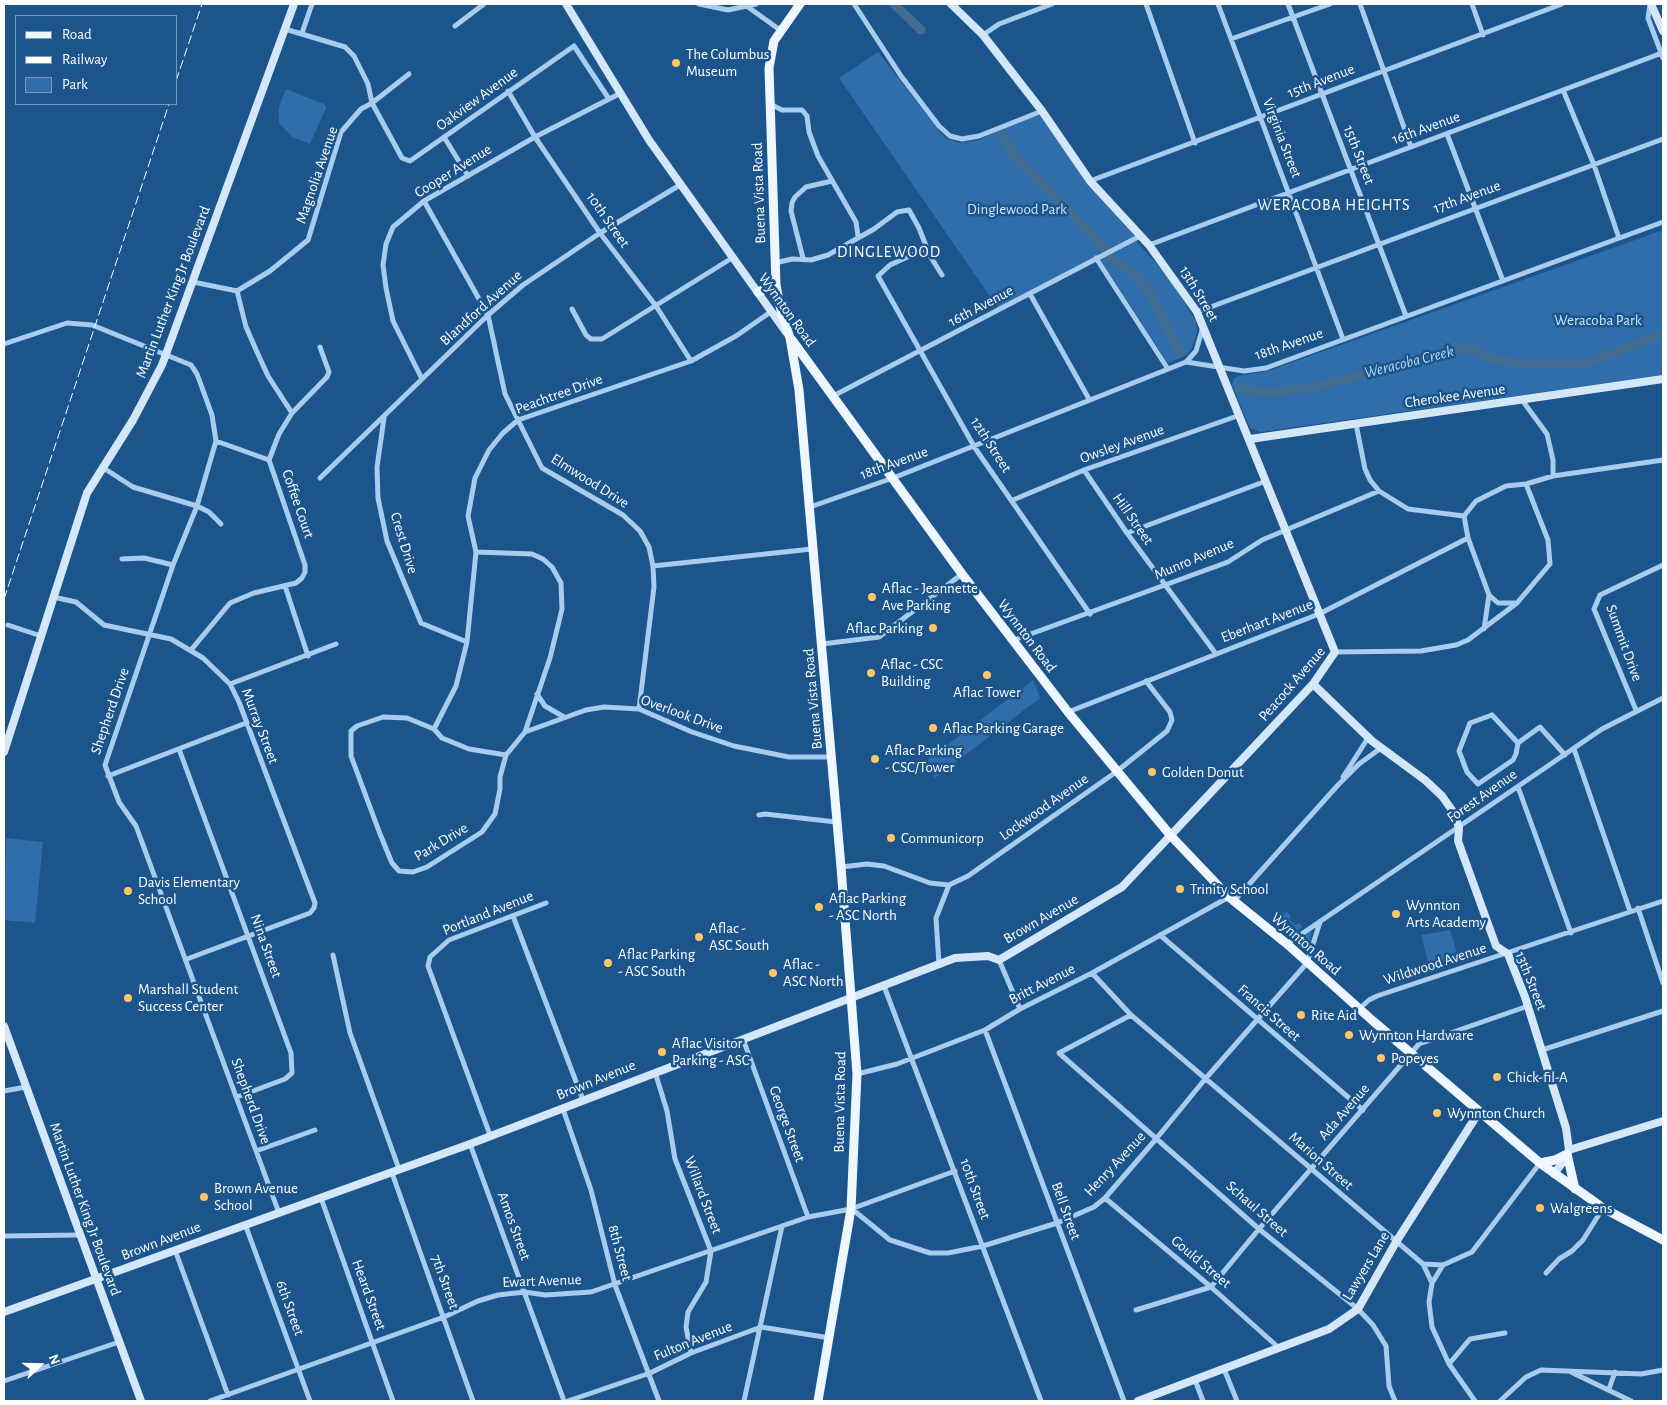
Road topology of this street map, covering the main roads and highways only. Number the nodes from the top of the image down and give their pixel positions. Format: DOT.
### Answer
graph roads {
  1 [pos="294,4"];
  2 [pos="566,4"];
  3 [pos="800,4"];
  4 [pos="951,4"];
  5 [pos="1651,4"];
  6 [pos="1663,31"];
  7 [pos="776,284"];
  8 [pos="758,292"];
  9 [pos="790,338"];
  10 [pos="1663,379"];
  11 [pos="1250,439"];
  12 [pos="1335,652"];
  13 [pos="1313,684"];
  14 [pos="4,752"];
  15 [pos="1172,836"];
  16 [pos="851,998"];
  17 [pos="4,1026"];
  18 [pos="1479,1112"];
  19 [pos="1663,1121"];
  20 [pos="1568,1152"];
  21 [pos="1540,1163"];
  22 [pos="1554,1174"];
  23 [pos="1574,1189"];
  24 [pos="1663,1240"];
  25 [pos="96,1280"];
  26 [pos="4,1312"];
  27 [pos="141,1401"];
  28 [pos="818,1401"];
  29 [pos="1138,1401"];
  1 -- 14 [label="main road, Martin Luther King Jr Boulevard"];
  2 -- 8 [label="main road, Wynnton Road"];
  3 -- 7 [label="main road, Buena Vista Road"];
  4 -- 11 [label="main road, 13th Street"];
  5 -- 6 [label="main road"];
  7 -- 8 [label="main road"];
  7 -- 9 [label="main road, Buena Vista Road"];
  8 -- 9 [label="main road, Wynnton Road"];
  9 -- 15 [label="main road, Wynnton Road"];
  9 -- 16 [label="main road, Buena Vista Road"];
  10 -- 11 [label="main road, Cherokee Avenue"];
  11 -- 12 [label="main road, 13th Street"];
  12 -- 13 [label="main road, Peacock Avenue"];
  13 -- 15 [label="main road, Peacock Avenue"];
  13 -- 20 [label="main road, 13th Street"];
  15 -- 16 [label="main road, Brown Avenue"];
  15 -- 18 [label="main road, Wynnton Road"];
  16 -- 25 [label="main road, Brown Avenue"];
  16 -- 28 [label="main road, Buena Vista Road"];
  17 -- 25 [label="main road, Martin Luther King Jr Boulevard"];
  18 -- 21 [label="main road, Wynnton Road"];
  18 -- 29 [label="main road, Lawyers Lane"];
  19 -- 20 [label="main road"];
  20 -- 21 [label="main road"];
  20 -- 22 [label="main road"];
  20 -- 23 [label="main road"];
  21 -- 22 [label="main road, Wynnton Road"];
  22 -- 23 [label="main road, Wynnton Road"];
  23 -- 24 [label="main road, Wynnton Road"];
  25 -- 26 [label="main road, Brown Avenue"];
  25 -- 27 [label="main road, Martin Luther King Jr Boulevard"];
}
